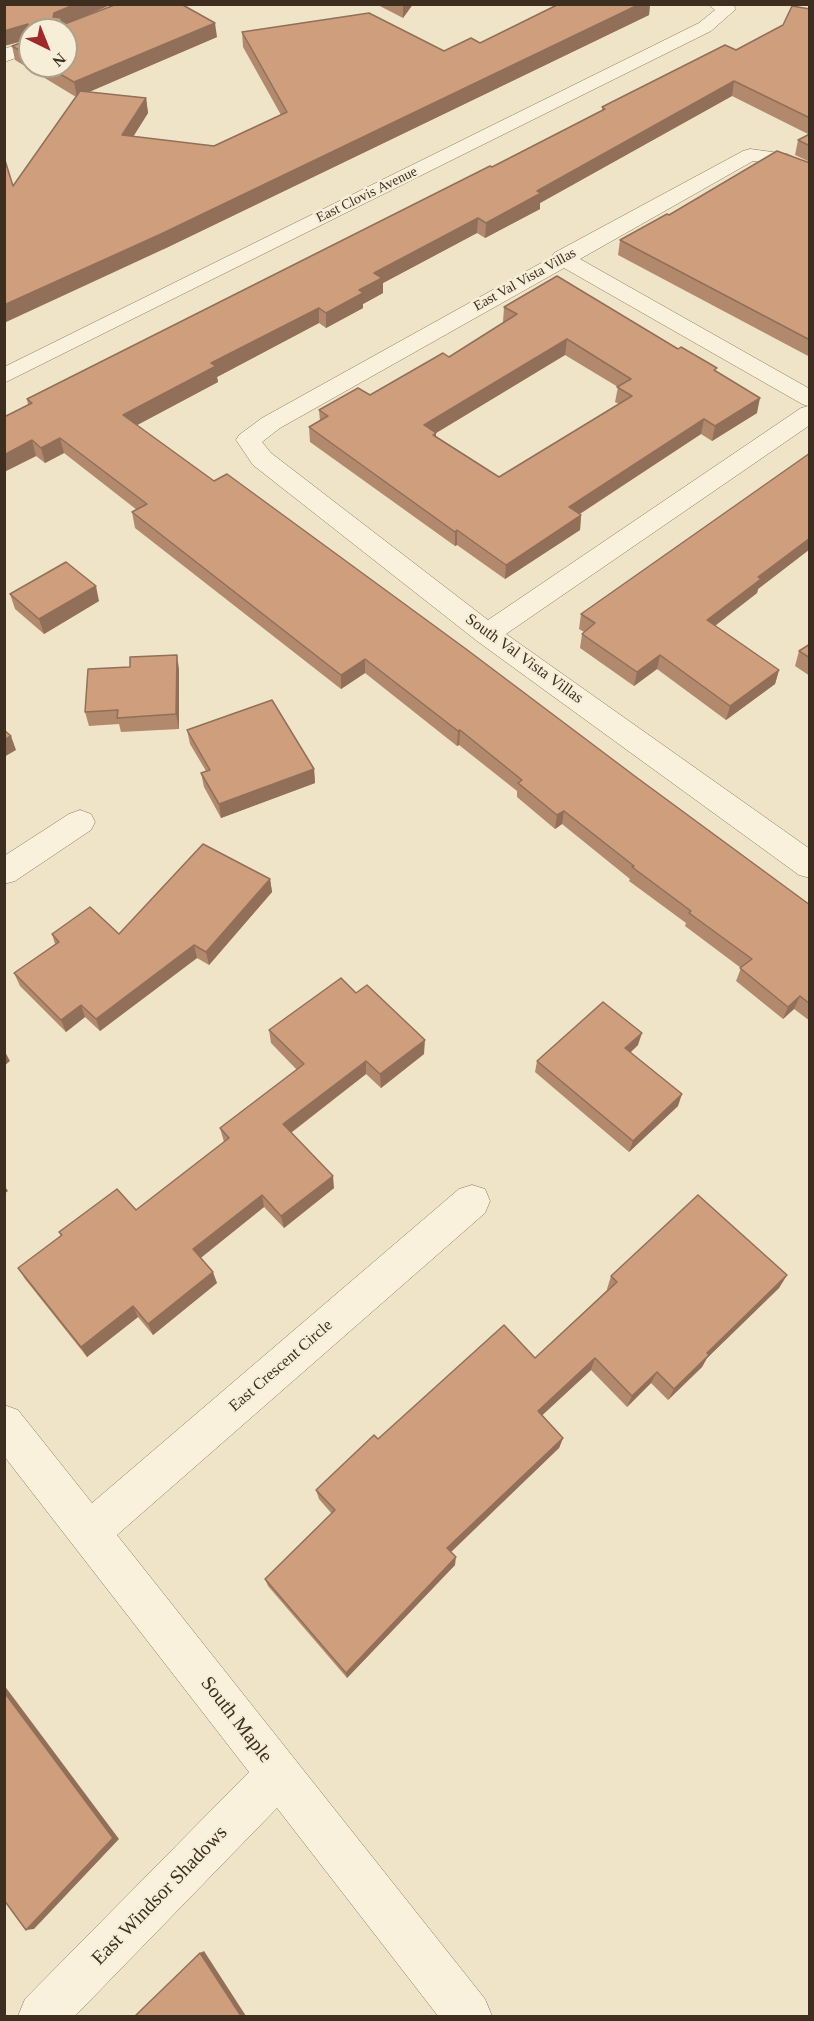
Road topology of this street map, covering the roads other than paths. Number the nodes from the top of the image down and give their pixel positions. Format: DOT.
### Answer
graph roads {
  1 [pos="722,7"];
  2 [pos="810,173"];
  3 [pos="562,258"];
  4 [pos="4,376"];
  5 [pos="810,399"];
  6 [pos="804,424"];
  7 [pos="248,440"];
  8 [pos="487,634"];
  9 [pos="80,822"];
  10 [pos="805,855"];
  11 [pos="4,872"];
  12 [pos="472,1202"];
  13 [pos="4,1424"];
  14 [pos="90,1531"];
  15 [pos="279,1774"];
  16 [pos="42,2016"];
  17 [pos="468,2016"];
  1 -- 4 [label="street, East Clovis Avenue"];
  2 -- 3 [label="street, East Val Vista Villas"];
  3 -- 5 [label="street"];
  3 -- 7 [label="street, East Val Vista Villas"];
  6 -- 8 [label="street"];
  7 -- 8 [label="street, South Val Vista Villas"];
  8 -- 10 [label="street, South Val Vista Villas"];
  9 -- 11 [label="street"];
  12 -- 14 [label="street, East Crescent Circle"];
  13 -- 14 [label="street, South Maple"];
  14 -- 15 [label="street, South Maple"];
  15 -- 16 [label="street, East Windsor Shadows"];
  15 -- 17 [label="street, South Maple"];
}
